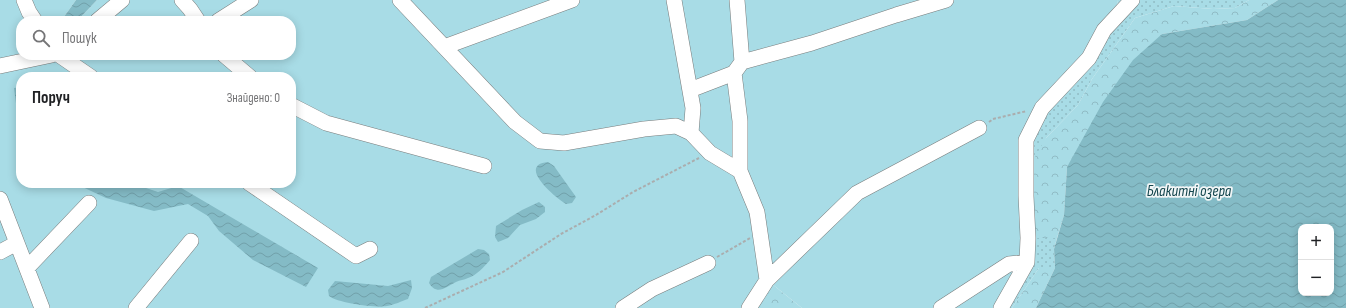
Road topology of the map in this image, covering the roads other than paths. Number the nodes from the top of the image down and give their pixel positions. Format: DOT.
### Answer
graph roads {
  1 [pos="24,0"];
  2 [pos="122,0"];
  3 [pos="182,0"];
  4 [pos="251,0"];
  5 [pos="572,0"];
  6 [pos="674,0"];
  7 [pos="737,0"];
  8 [pos="946,0"];
  9 [pos="1132,0"];
  10 [pos="406,1"];
  11 [pos="32,16"];
  12 [pos="103,16"];
  13 [pos="195,16"];
  14 [pos="226,16"];
  15 [pos="444,47"];
  16 [pos="28,60"];
  17 [pos="66,60"];
  18 [pos="230,60"];
  19 [pos="0,66"];
  20 [pos="738,68"];
  21 [pos="84,72"];
  22 [pos="244,72"];
  23 [pos="690,90"];
  24 [pos="296,108"];
  25 [pos="979,128"];
  26 [pos="690,134"];
  27 [pos="484,166"];
  28 [pos="740,171"];
  29 [pos="256,188"];
  30 [pos="0,199"];
  31 [pos="89,202"];
  32 [pos="191,241"];
  33 [pos="17,243"];
  34 [pos="370,249"];
  35 [pos="0,252"];
  36 [pos="1026,262"];
  37 [pos="708,263"];
  38 [pos="27,268"];
  39 [pos="767,280"];
  40 [pos="42,308"];
  41 [pos="136,308"];
  42 [pos="623,308"];
  43 [pos="749,308"];
  44 [pos="941,308"];
  45 [pos="1001,308"];
  1 -- 11 [label="street"];
  2 -- 12 [label="street"];
  3 -- 13 [label="street"];
  4 -- 14 [label="street"];
  5 -- 15 [label="street"];
  6 -- 23 [label="street"];
  7 -- 20 [label="street"];
  8 -- 20 [label="street"];
  9 -- 36 [label="street"];
  10 -- 15 [label="street"];
  15 -- 26 [label="street"];
  16 -- 19 [label="street"];
  17 -- 21 [label="street"];
  18 -- 22 [label="street"];
  20 -- 23 [label="street"];
  20 -- 28 [label="street"];
  23 -- 26 [label="street"];
  24 -- 27 [label="street"];
  25 -- 39 [label="street"];
  26 -- 28 [label="street"];
  28 -- 39 [label="street"];
  29 -- 34 [label="street"];
  30 -- 33 [label="street"];
  31 -- 38 [label="street"];
  32 -- 41 [label="street"];
  33 -- 35 [label="street"];
  33 -- 38 [label="street"];
  36 -- 44 [label="street"];
  36 -- 45 [label="street"];
  37 -- 42 [label="street"];
  38 -- 40 [label="street"];
  39 -- 43 [label="street"];
}
